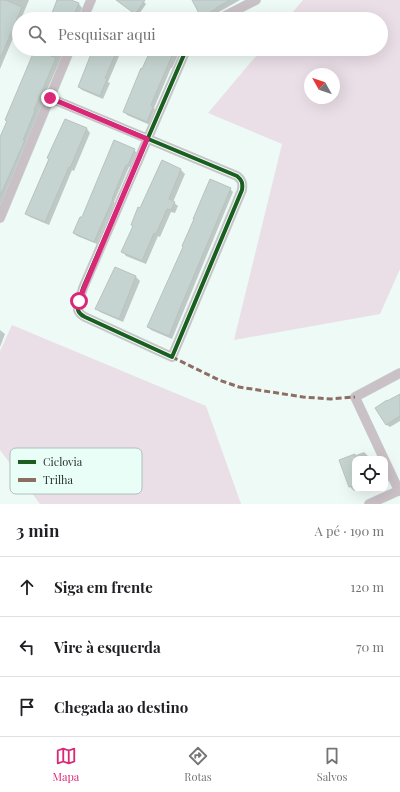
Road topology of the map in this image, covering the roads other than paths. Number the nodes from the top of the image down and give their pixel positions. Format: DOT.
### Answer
graph roads {
  1 [pos="91,0"];
  2 [pos="256,0"];
  3 [pos="86,12"];
  4 [pos="233,12"];
  5 [pos="67,56"];
  6 [pos="183,56"];
  7 [pos="50,98"];
  8 [pos="147,139"];
  9 [pos="0,218"];
  10 [pos="400,373"];
  11 [pos="382,456"];
  12 [pos="388,468"];
  13 [pos="399,491"];
  14 [pos="369,504"];
  1 -- 3 [label="street"];
  2 -- 4 [label="street"];
  5 -- 7 [label="street"];
  6 -- 8 [label="street"];
  7 -- 8 [label="street"];
  7 -- 9 [label="street"];
  8 -- 8 [label="street"];
  10 -- 11 [label="street"];
  12 -- 13 [label="street"];
  13 -- 14 [label="street"];
}
